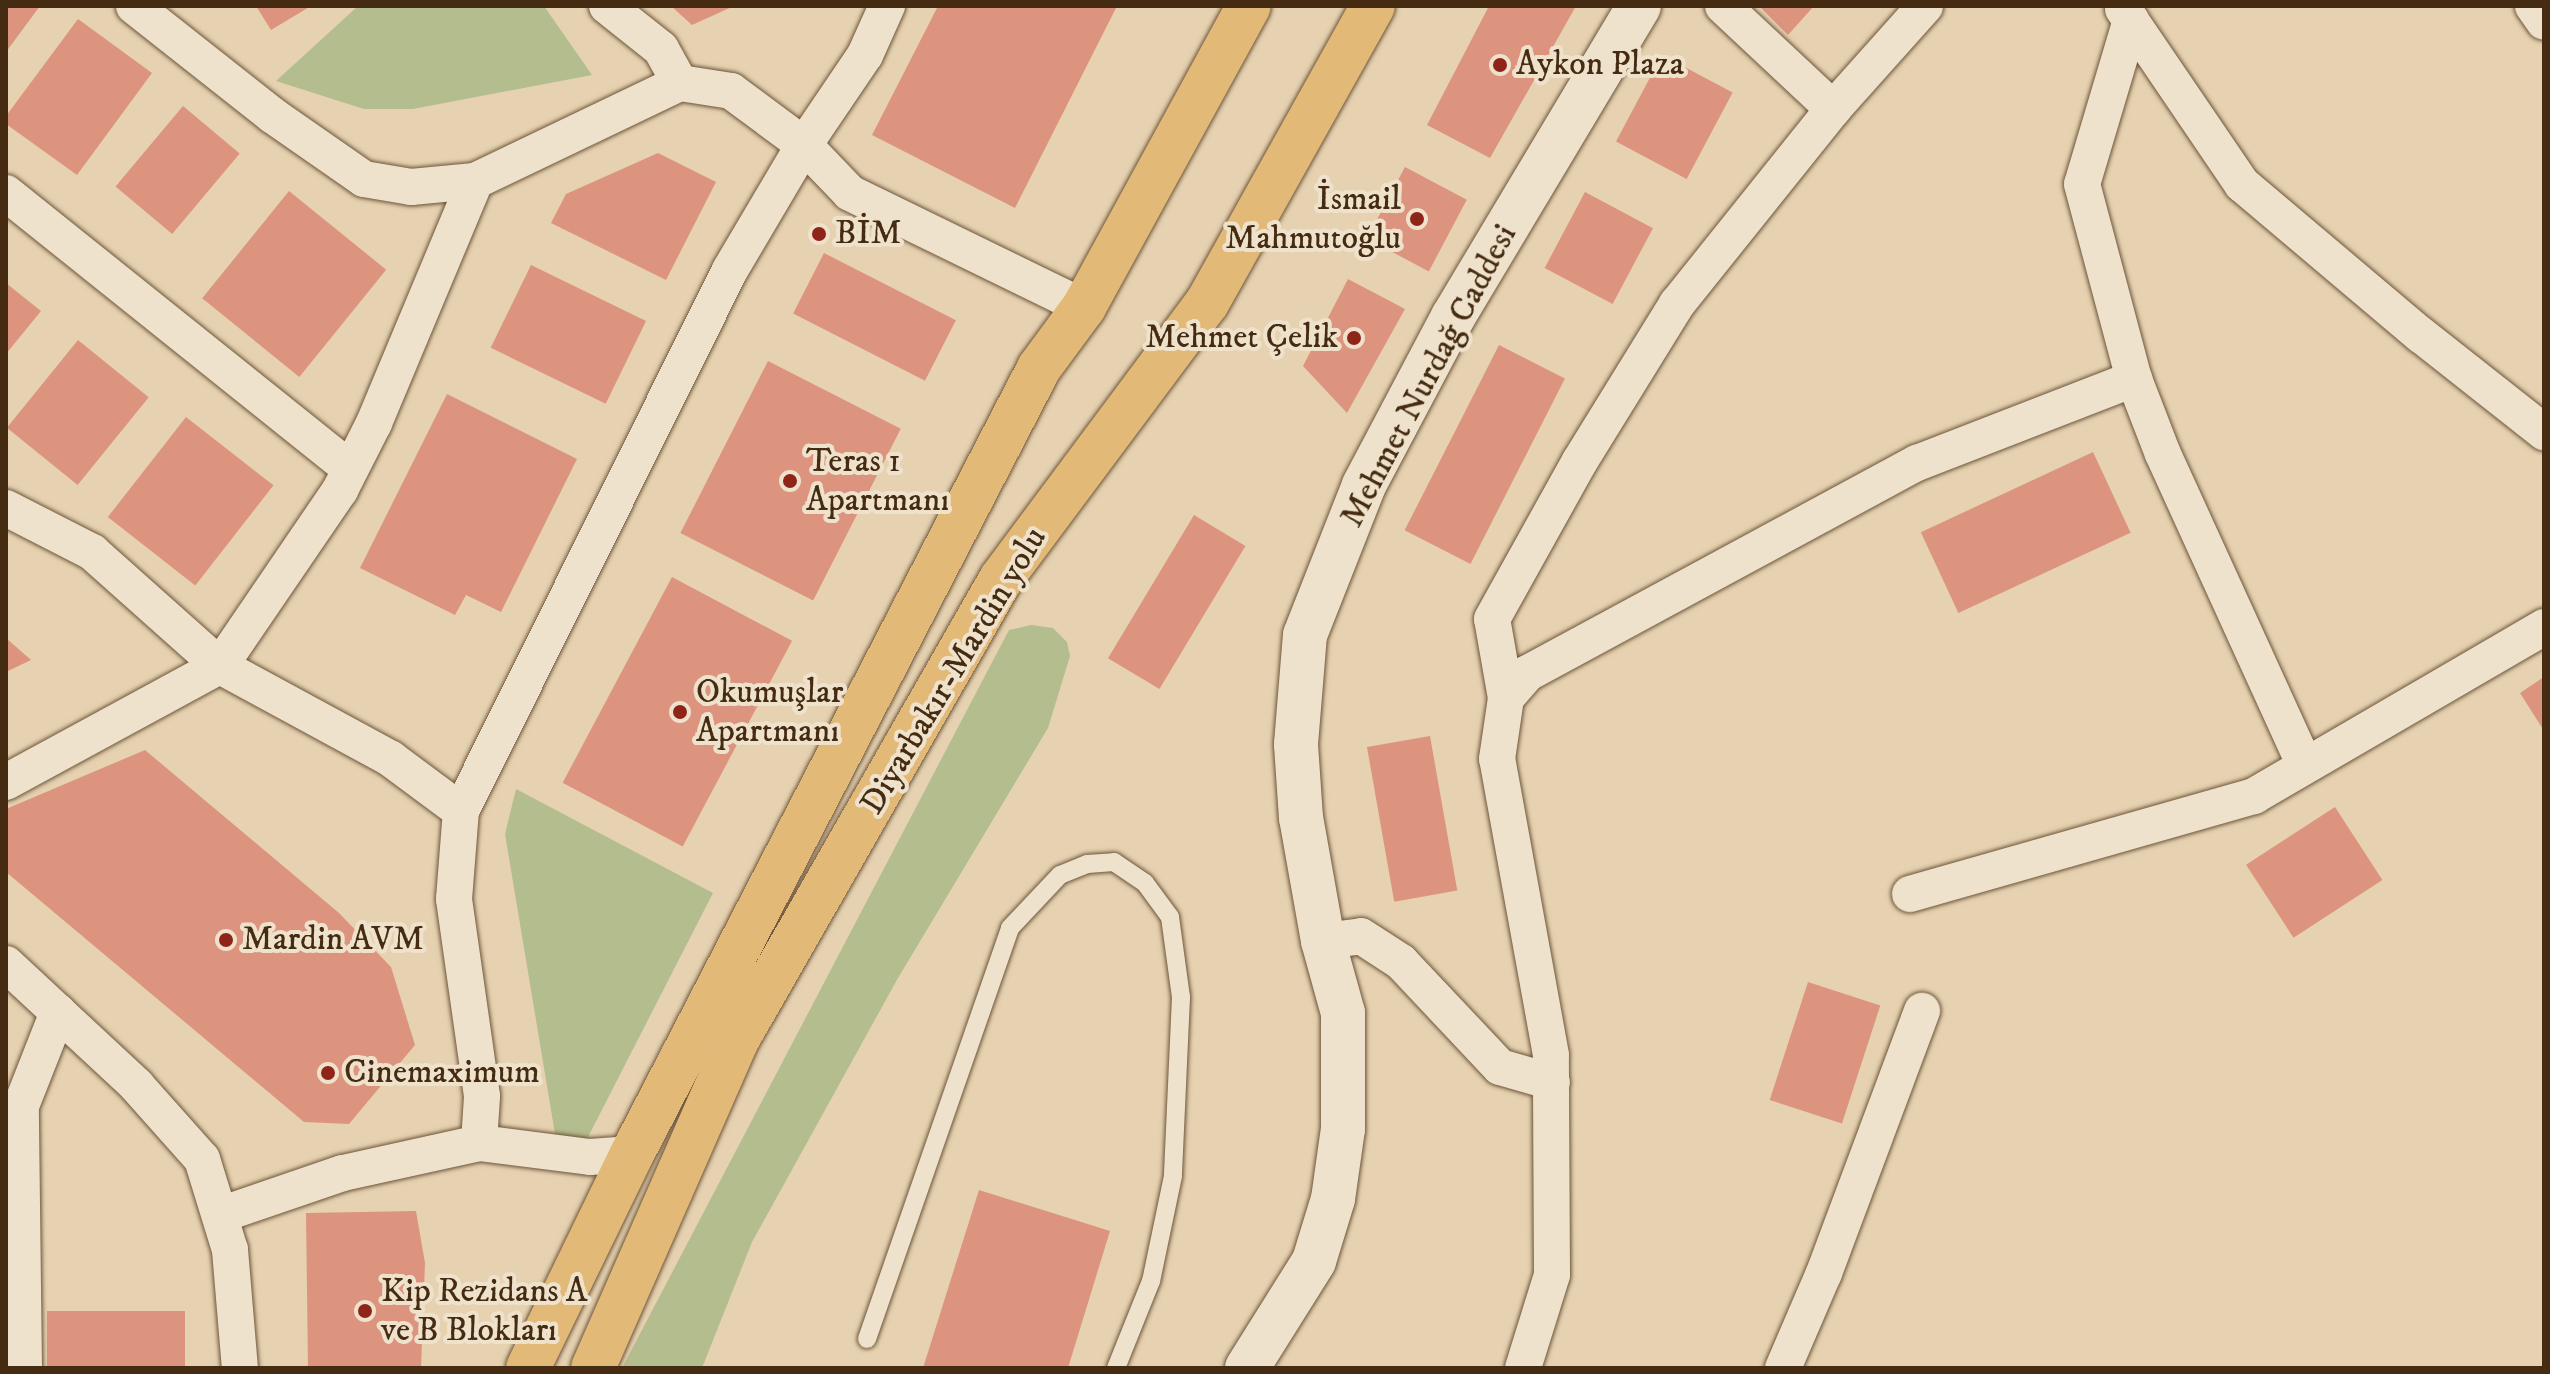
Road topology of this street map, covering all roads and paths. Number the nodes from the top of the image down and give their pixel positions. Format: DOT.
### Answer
graph roads {
  1 [pos="134,6"];
  2 [pos="607,6"];
  3 [pos="887,6"];
  4 [pos="1249,6"];
  5 [pos="1373,6"];
  6 [pos="1639,6"];
  7 [pos="1723,6"];
  8 [pos="1925,6"];
  9 [pos="2533,6"];
  10 [pos="2126,13"];
  11 [pos="2544,22"];
  12 [pos="680,83"];
  13 [pos="1833,109"];
  14 [pos="804,145"];
  15 [pos="475,181"];
  16 [pos="6,193"];
  17 [pos="1084,307"];
  18 [pos="2134,379"];
  19 [pos="2544,432"];
  20 [pos="350,469"];
  21 [pos="6,508"];
  22 [pos="2544,627"];
  23 [pos="220,666"];
  24 [pos="1506,698"];
  25 [pos="2304,764"];
  26 [pos="6,782"];
  27 [pos="461,811"];
  28 [pos="1910,894"];
  29 [pos="1323,941"];
  30 [pos="6,964"];
  31 [pos="1922,1011"];
  32 [pos="58,1012"];
  33 [pos="1552,1082"];
  34 [pos="14,1106"];
  35 [pos="479,1143"];
  36 [pos="632,1154"];
  37 [pos="220,1215"];
  38 [pos="867,1339"];
  39 [pos="24,1368"];
  40 [pos="240,1368"];
  41 [pos="528,1368"];
  42 [pos="593,1368"];
  43 [pos="1116,1368"];
  44 [pos="1247,1368"];
  45 [pos="1523,1368"];
  46 [pos="1783,1368"];
  1 -- 15 [label="street"];
  2 -- 12 [label="street"];
  3 -- 14 [label="street"];
  4 -- 17 [label="highway, Diyarbakır-Mardin yolu"];
  5 -- 42 [label="highway, Diyarbakır-Mardin yolu"];
  6 -- 29 [label="street, Mehmet Nurdağ Caddesi"];
  7 -- 13 [label="street"];
  8 -- 13 [label="street"];
  9 -- 11 [label="street"];
  10 -- 18 [label="street"];
  10 -- 19 [label="street"];
  12 -- 14 [label="street"];
  12 -- 15 [label="street"];
  13 -- 24 [label="street"];
  14 -- 17 [label="street"];
  14 -- 27 [label="street"];
  15 -- 20 [label="street"];
  16 -- 20 [label="street"];
  17 -- 36 [label="highway, Diyarbakır-Mardin yolu"];
  18 -- 24 [label="street"];
  18 -- 25 [label="street"];
  20 -- 23 [label="street"];
  21 -- 23 [label="street"];
  22 -- 25 [label="street"];
  23 -- 26 [label="street"];
  23 -- 27 [label="street"];
  24 -- 33 [label="street"];
  25 -- 28 [label="street"];
  27 -- 35 [label="street"];
  29 -- 33 [label="street"];
  29 -- 44 [label="street, Mehmet Nurdağ Caddesi"];
  30 -- 32 [label="street"];
  31 -- 46 [label="street"];
  32 -- 34 [label="street"];
  32 -- 37 [label="street"];
  33 -- 45 [label="street"];
  34 -- 39 [label="street"];
  35 -- 36 [label="street"];
  35 -- 37 [label="street"];
  36 -- 41 [label="highway, Diyarbakır-Mardin yolu"];
  37 -- 40 [label="street"];
  38 -- 43 [label="lane"];
}
